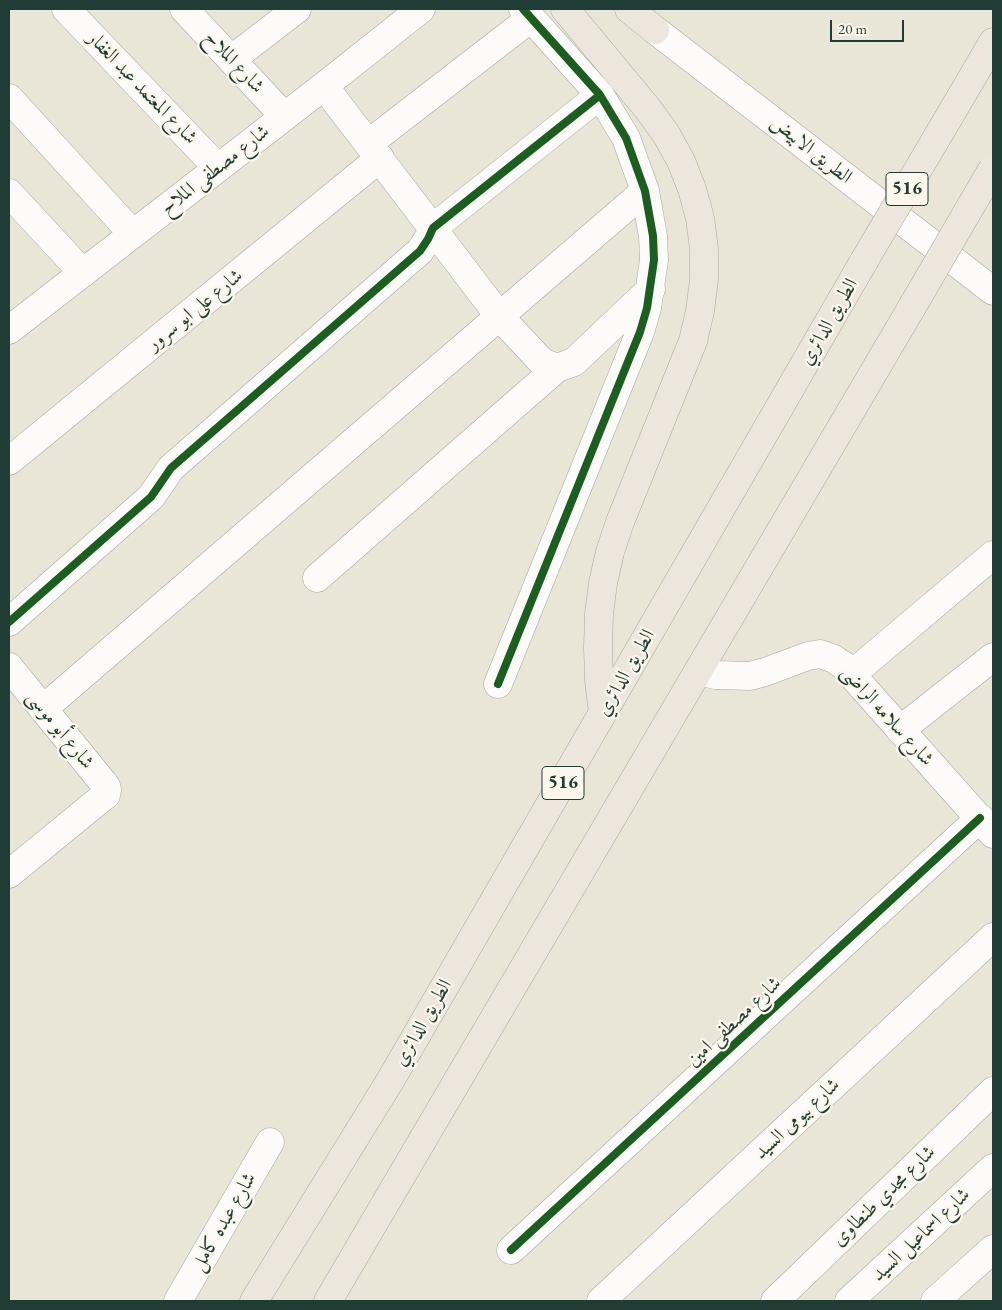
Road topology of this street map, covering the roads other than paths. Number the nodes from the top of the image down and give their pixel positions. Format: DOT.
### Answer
graph roads {
  1 [pos="66,9"];
  2 [pos="184,9"];
  3 [pos="297,9"];
  4 [pos="421,9"];
  5 [pos="565,9"];
  6 [pos="629,9"];
  7 [pos="527,13"];
  8 [pos="654,19"];
  9 [pos="993,42"];
  10 [pos="232,59"];
  11 [pos="324,86"];
  12 [pos="600,95"];
  13 [pos="9,98"];
  14 [pos="284,116"];
  15 [pos="374,151"];
  16 [pos="218,168"];
  17 [pos="993,168"];
  18 [pos="9,192"];
  19 [pos="645,192"];
  20 [pos="433,228"];
  21 [pos="132,234"];
  22 [pos="83,273"];
  23 [pos="651,290"];
  24 [pos="993,291"];
  25 [pos="500,317"];
  26 [pos="10,328"];
  27 [pos="557,368"];
  28 [pos="9,462"];
  29 [pos="993,555"];
  30 [pos="317,578"];
  31 [pos="9,622"];
  32 [pos="993,657"];
  33 [pos="9,667"];
  34 [pos="699,670"];
  35 [pos="852,674"];
  36 [pos="498,684"];
  37 [pos="42,709"];
  38 [pos="603,713"];
  39 [pos="900,730"];
  40 [pos="985,816"];
  41 [pos="9,874"];
  42 [pos="993,937"];
  43 [pos="993,1091"];
  44 [pos="270,1142"];
  45 [pos="993,1168"];
  46 [pos="993,1249"];
  47 [pos="511,1250"];
  48 [pos="178,1301"];
  49 [pos="254,1301"];
  50 [pos="328,1301"];
  51 [pos="601,1301"];
  52 [pos="775,1301"];
  53 [pos="849,1301"];
  54 [pos="935,1301"];
  1 -- 16 [label="street, شارع المعتمد عبد الغفار"];
  2 -- 10 [label="street, شارع الملاح"];
  3 -- 10 [label="street"];
  4 -- 11 [label="street, شارع مصطفى الملاح"];
  5 -- 38 [label="main road"];
  6 -- 8 [label="main road, الطريق الابيض"];
  7 -- 12 [label="street"];
  7 -- 15 [label="street, شارع على ابو سرور"];
  8 -- 24 [label="street, الطريق الابيض"];
  9 -- 38 [label="main road, الطريق الدائري / 516, bridge"];
  10 -- 14 [label="street, شارع الملاح"];
  11 -- 14 [label="street, شارع مصطفى الملاح"];
  11 -- 15 [label="street"];
  12 -- 19 [label="street"];
  12 -- 20 [label="street"];
  13 -- 21 [label="street"];
  14 -- 16 [label="street, شارع مصطفى الملاح"];
  15 -- 20 [label="street"];
  15 -- 28 [label="street, شارع على ابو سرور"];
  16 -- 21 [label="street, شارع مصطفى الملاح"];
  17 -- 34 [label="main road, bridge"];
  18 -- 22 [label="street"];
  19 -- 23 [label="street"];
  19 -- 25 [label="street"];
  20 -- 25 [label="street"];
  20 -- 31 [label="street"];
  21 -- 22 [label="street, شارع مصطفى الملاح"];
  22 -- 26 [label="street, شارع مصطفى الملاح"];
  23 -- 27 [label="street"];
  23 -- 36 [label="street"];
  25 -- 27 [label="street"];
  25 -- 37 [label="street"];
  27 -- 30 [label="street"];
  29 -- 35 [label="street"];
  32 -- 39 [label="street"];
  33 -- 37 [label="street, شارع أبو موسى"];
  34 -- 35 [label="street, شارع سلامه الراضى"];
  34 -- 50 [label="main road"];
  35 -- 39 [label="street, شارع سلامه الراضى"];
  37 -- 41 [label="street, شارع أبو موسى"];
  38 -- 49 [label="main road, الطريق الدائري / 516"];
  39 -- 40 [label="street, شارع سلامه الراضى"];
  40 -- 47 [label="street, شارع مصطفى امين"];
  42 -- 51 [label="street, شارع بيومى السيد"];
  43 -- 52 [label="street, شارع مجدي طنطاوى"];
  44 -- 48 [label="street, شارع عبده كامل"];
  45 -- 53 [label="street, شارع اسماعيل السيد"];
  46 -- 54 [label="street"];
}
